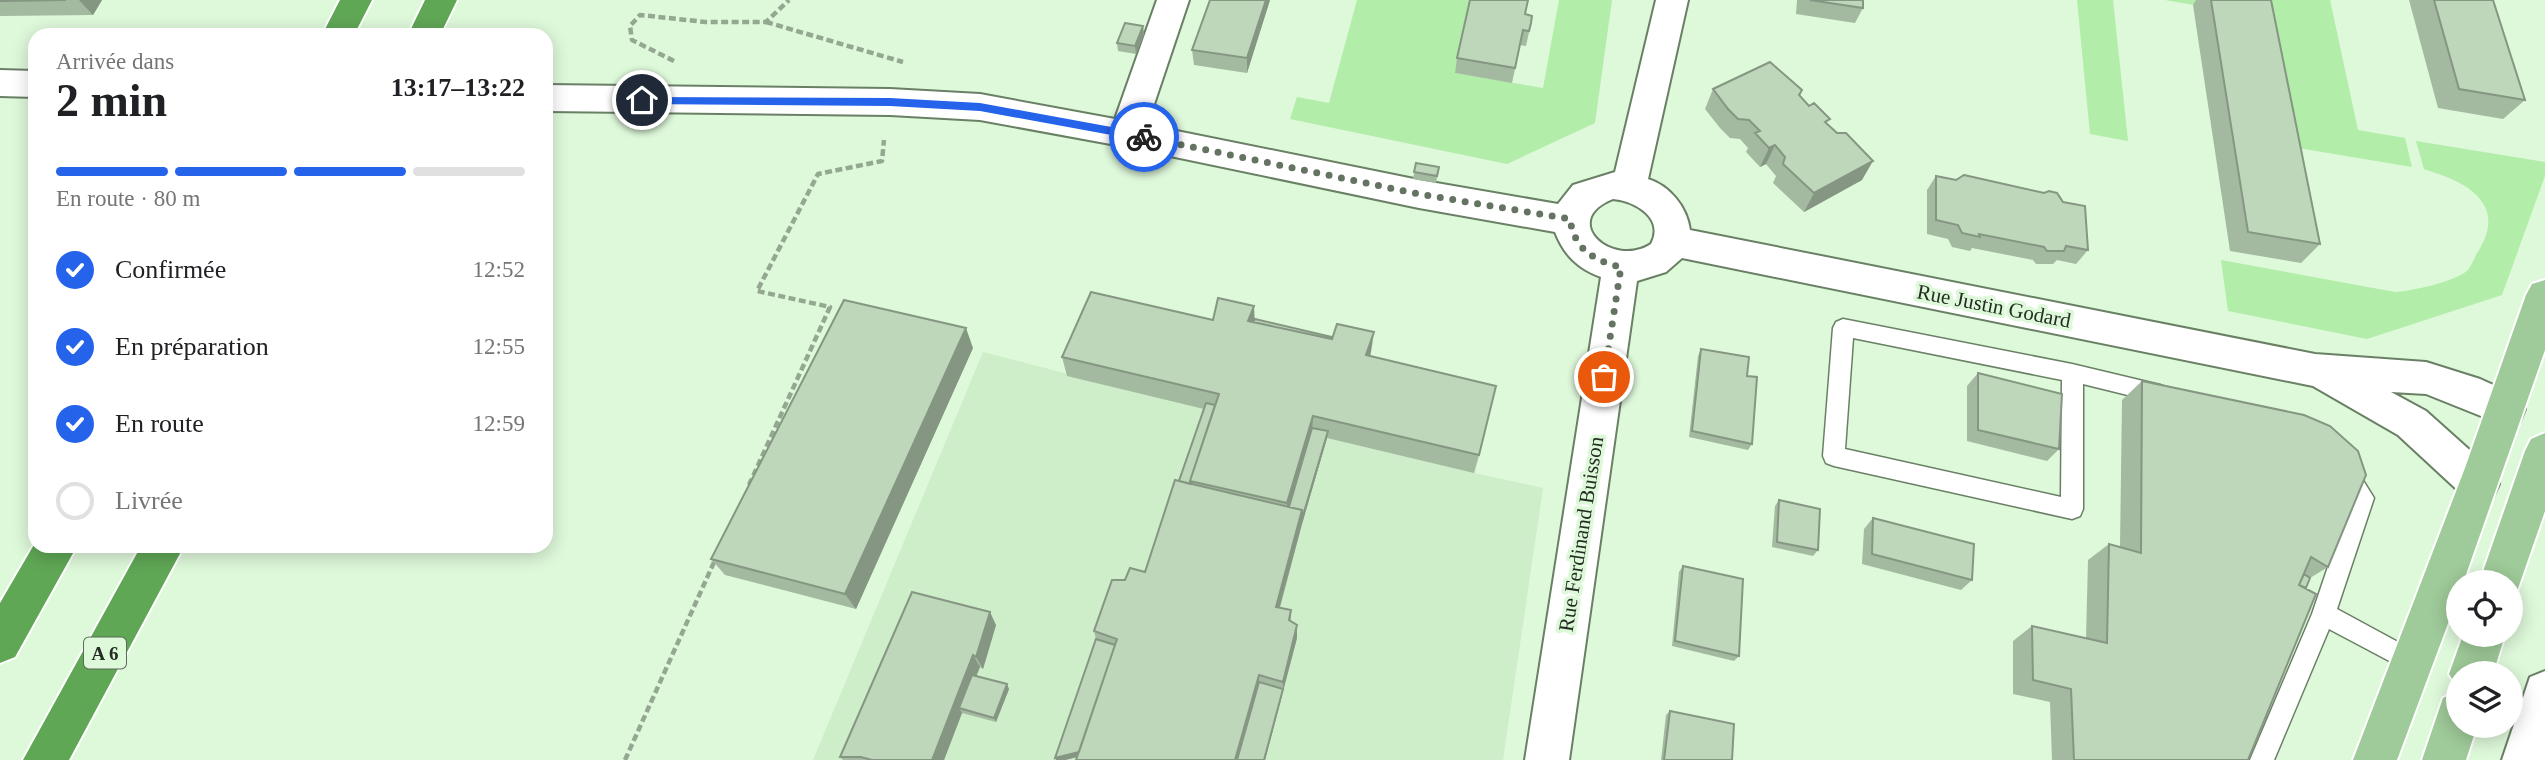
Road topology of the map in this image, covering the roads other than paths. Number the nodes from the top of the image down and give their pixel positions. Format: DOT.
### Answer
graph roads {
  1 [pos="356,0"];
  2 [pos="441,0"];
  3 [pos="1173,0"];
  4 [pos="1672,0"];
  5 [pos="342,28"];
  6 [pos="427,28"];
  7 [pos="0,83"];
  8 [pos="28,84"];
  9 [pos="553,98"];
  10 [pos="1127,134"];
  11 [pos="1629,187"];
  12 [pos="1570,219"];
  13 [pos="1672,241"];
  14 [pos="1621,267"];
  15 [pos="2545,295"];
  16 [pos="2315,370"];
  17 [pos="2072,373"];
  18 [pos="2176,397"];
  19 [pos="2507,410"];
  20 [pos="2545,438"];
  21 [pos="2545,451"];
  22 [pos="2334,453"];
  23 [pos="2479,484"];
  24 [pos="52,553"];
  25 [pos="159,553"];
  26 [pos="2504,570"];
  27 [pos="2324,614"];
  28 [pos="0,643"];
  29 [pos="2412,662"];
  30 [pos="2545,692"];
  31 [pos="2451,738"];
  32 [pos="45,760"];
  33 [pos="1547,760"];
  34 [pos="2262,760"];
  35 [pos="2375,760"];
  36 [pos="2444,760"];
  37 [pos="2524,760"];
  1 -- 5 [label="highway"];
  2 -- 6 [label="highway"];
  3 -- 10 [label="street"];
  4 -- 11 [label="street"];
  7 -- 8 [label="street"];
  9 -- 10 [label="street"];
  10 -- 12 [label="street"];
  11 -- 12 [label="street"];
  11 -- 13 [label="street"];
  12 -- 14 [label="street"];
  13 -- 14 [label="street"];
  13 -- 16 [label="street, Rue Justin Godard"];
  14 -- 33 [label="street, Rue Ferdinand Buisson"];
  15 -- 19 [label="main road"];
  16 -- 19 [label="street, Rue Justin Godard"];
  16 -- 23 [label="street, Rue Justin Godard"];
  17 -- 17 [label="lane"];
  17 -- 18 [label="lane"];
  19 -- 20 [label="main road"];
  19 -- 23 [label="main road"];
  21 -- 26 [label="main road"];
  22 -- 27 [label="lane"];
  23 -- 29 [label="main road"];
  24 -- 28 [label="highway"];
  25 -- 32 [label="highway, A 6"];
  27 -- 29 [label="lane"];
  27 -- 34 [label="lane"];
  29 -- 35 [label="main road"];
  30 -- 37 [label="street"];
  31 -- 36 [label="main road"];
}
